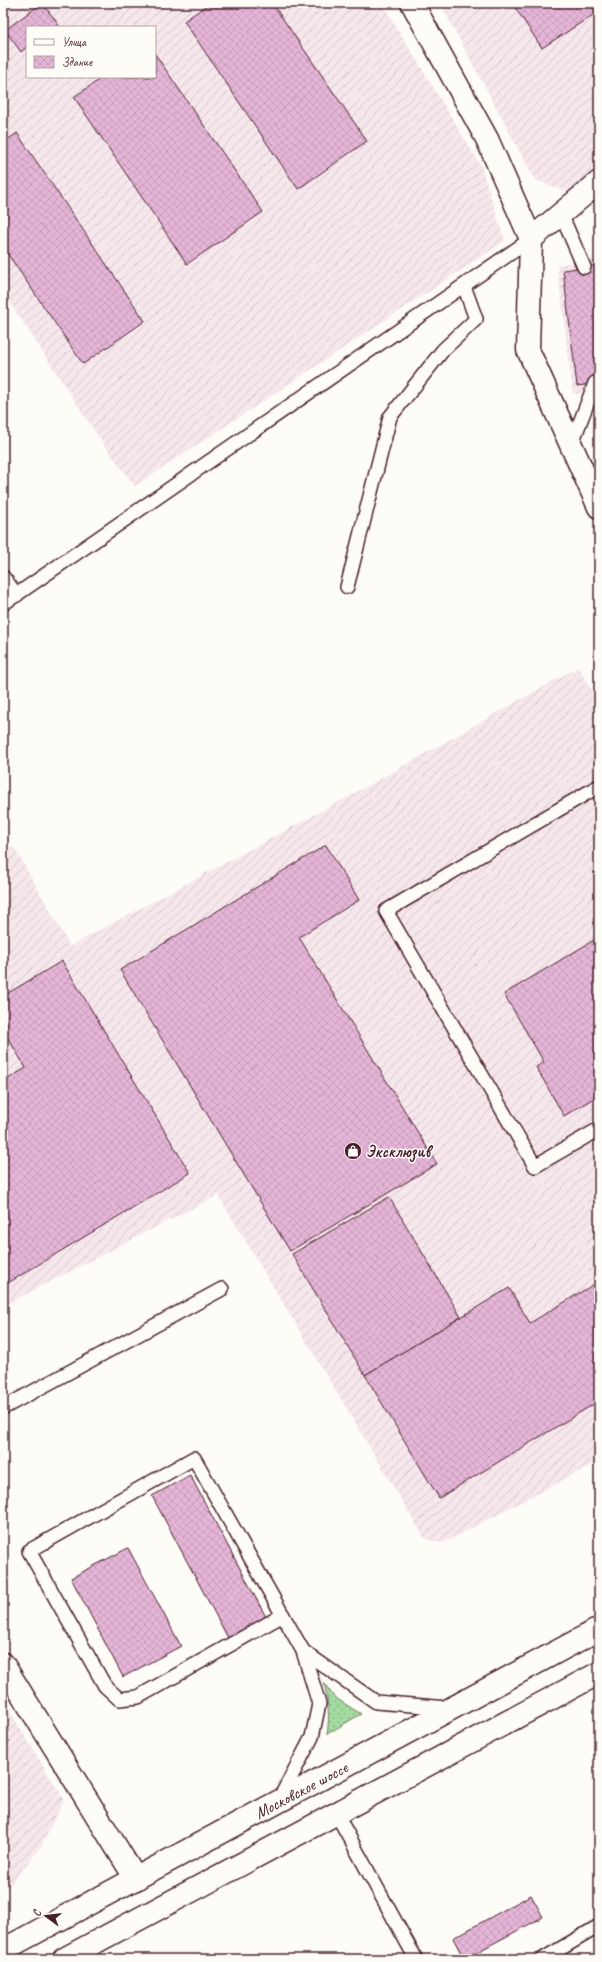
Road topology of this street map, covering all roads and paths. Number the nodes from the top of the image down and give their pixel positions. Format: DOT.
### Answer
graph roads {
  1 [pos="412,3"];
  2 [pos="599,182"];
  3 [pos="561,214"];
  4 [pos="531,239"];
  5 [pos="584,267"];
  6 [pos="464,286"];
  7 [pos="595,383"];
  8 [pos="571,446"];
  9 [pos="599,507"];
  10 [pos="3,577"];
  11 [pos="347,587"];
  12 [pos="17,595"];
  13 [pos="3,604"];
  14 [pos="599,786"];
  15 [pos="599,1129"];
  16 [pos="222,1289"];
  17 [pos="3,1408"];
  18 [pos="283,1615"];
  19 [pos="599,1629"];
  20 [pos="303,1651"];
  21 [pos="3,1664"];
  22 [pos="599,1673"];
  23 [pos="452,1708"];
  24 [pos="277,1804"];
  25 [pos="336,1813"];
  26 [pos="136,1879"];
  27 [pos="599,1926"];
  28 [pos="3,1950"];
  29 [pos="64,1959"];
  30 [pos="416,1959"];
  31 [pos="543,1959"];
  1 -- 4 [label="main road"];
  2 -- 3 [label="main road"];
  3 -- 4 [label="main road"];
  3 -- 5 [label="lane"];
  4 -- 6 [label="lane"];
  4 -- 8 [label="main road"];
  6 -- 11 [label="lane"];
  6 -- 12 [label="lane"];
  7 -- 8 [label="lane"];
  8 -- 9 [label="main road"];
  10 -- 12 [label="lane"];
  12 -- 13 [label="lane"];
  14 -- 15 [label="lane"];
  16 -- 17 [label="lane"];
  18 -- 18 [label="lane"];
  18 -- 20 [label="lane"];
  19 -- 23 [label="main road, Московское шоссе"];
  20 -- 23 [label="lane"];
  20 -- 24 [label="lane"];
  21 -- 26 [label="main road"];
  22 -- 25 [label="main road"];
  23 -- 24 [label="main road, Московское шоссе"];
  24 -- 26 [label="main road, Московское шоссе"];
  25 -- 29 [label="main road"];
  25 -- 30 [label="lane"];
  26 -- 28 [label="main road, Московское шоссе"];
  27 -- 31 [label="lane"];
}
